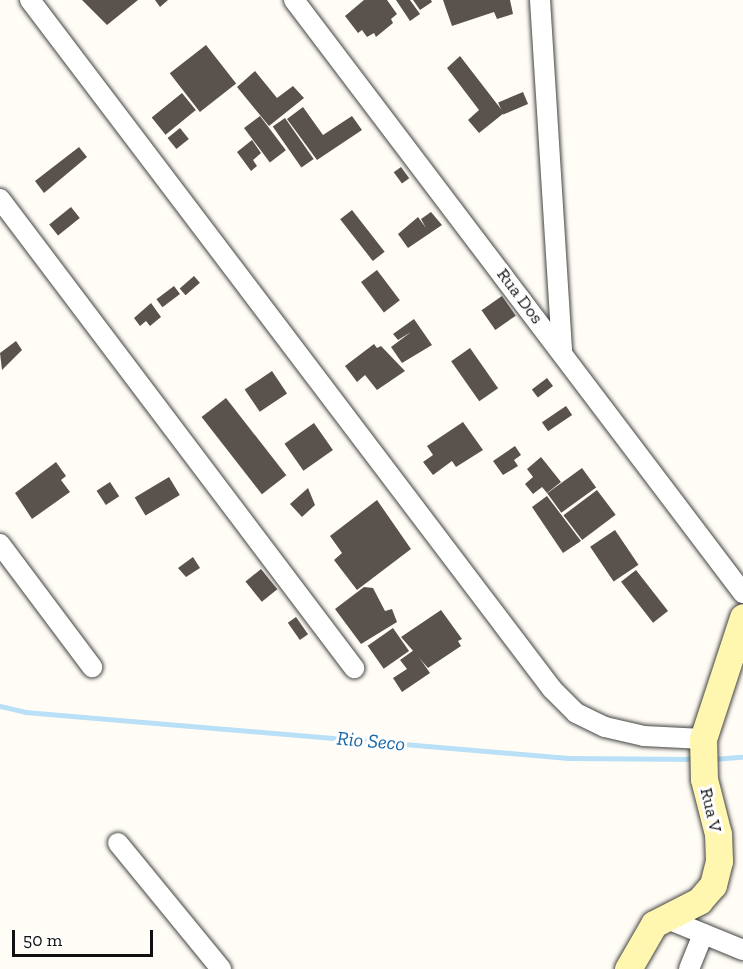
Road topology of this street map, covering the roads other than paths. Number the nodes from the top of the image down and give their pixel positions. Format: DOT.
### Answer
graph roads {
  1 [pos="30,0"];
  2 [pos="294,0"];
  3 [pos="540,0"];
  4 [pos="0,199"];
  5 [pos="562,352"];
  6 [pos="0,544"];
  7 [pos="743,593"];
  8 [pos="743,617"];
  9 [pos="738,648"];
  10 [pos="92,667"];
  11 [pos="354,668"];
  12 [pos="703,739"];
  13 [pos="118,843"];
  14 [pos="664,918"];
  15 [pos="703,934"];
  16 [pos="743,951"];
  17 [pos="221,969"];
  18 [pos="628,969"];
  19 [pos="689,969"];
  1 -- 12 [label="street"];
  2 -- 5 [label="street, Rua Dos"];
  3 -- 5 [label="street"];
  4 -- 11 [label="street"];
  5 -- 7 [label="street, Rua Dos"];
  6 -- 10 [label="street"];
  8 -- 9 [label="street, Rua V"];
  9 -- 12 [label="street, Rua V"];
  12 -- 14 [label="street, Rua V"];
  13 -- 17 [label="street"];
  14 -- 15 [label="street"];
  14 -- 18 [label="street, Rua V"];
  15 -- 16 [label="street"];
  15 -- 19 [label="street"];
}
